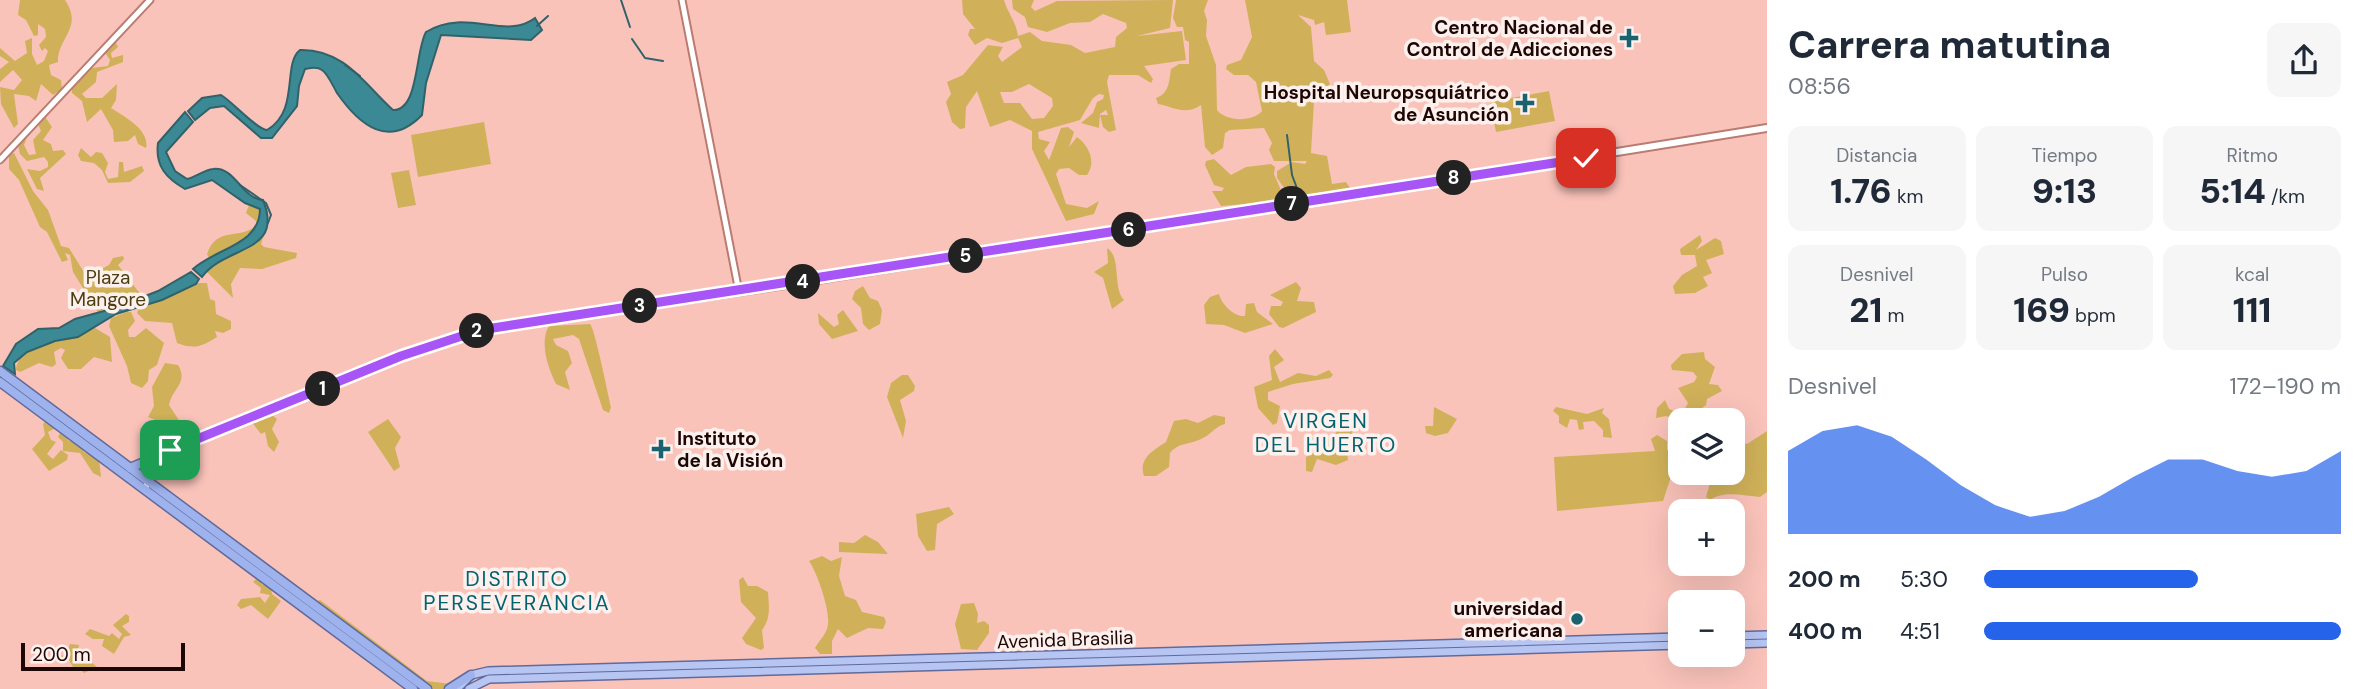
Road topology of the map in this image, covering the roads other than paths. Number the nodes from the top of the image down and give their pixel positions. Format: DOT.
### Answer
graph roads {
  1 [pos="150,0"];
  2 [pos="682,0"];
  3 [pos="1767,128"];
  4 [pos="0,160"];
  5 [pos="739,292"];
  6 [pos="0,371"];
  7 [pos="0,382"];
  8 [pos="19,391"];
  9 [pos="54,417"];
  10 [pos="163,454"];
  11 [pos="130,467"];
  12 [pos="146,480"];
  13 [pos="145,490"];
  14 [pos="1767,635"];
  15 [pos="1745,636"];
  16 [pos="1668,637"];
  17 [pos="1767,643"];
  18 [pos="1745,644"];
  19 [pos="1668,645"];
  20 [pos="1082,658"];
  21 [pos="488,671"];
  22 [pos="471,675"];
  23 [pos="474,687"];
  24 [pos="413,689"];
  25 [pos="427,689"];
  26 [pos="449,689"];
  27 [pos="457,689"];
  1 -- 4 [label="street"];
  2 -- 5 [label="street"];
  3 -- 5 [label="main road"];
  5 -- 10 [label="main road"];
  6 -- 8 [label="highway"];
  7 -- 8 [label="highway"];
  8 -- 9 [label="highway"];
  9 -- 11 [label="highway"];
  9 -- 13 [label="highway"];
  10 -- 11 [label="highway"];
  10 -- 12 [label="main road"];
  11 -- 12 [label="highway"];
  12 -- 13 [label="main road"];
  12 -- 25 [label="highway"];
  13 -- 24 [label="highway"];
  14 -- 15 [label="main road"];
  16 -- 20 [label="main road, Avenida Brasilia"];
  17 -- 18 [label="main road"];
  19 -- 20 [label="main road, Avenida Brasilia"];
  20 -- 21 [label="main road, Avenida Brasilia"];
  20 -- 23 [label="main road, Avenida Brasilia"];
  21 -- 22 [label="main road, Avenida Brasilia"];
  21 -- 23 [label="main road"];
  22 -- 26 [label="highway"];
  22 -- 27 [label="main road"];
}
